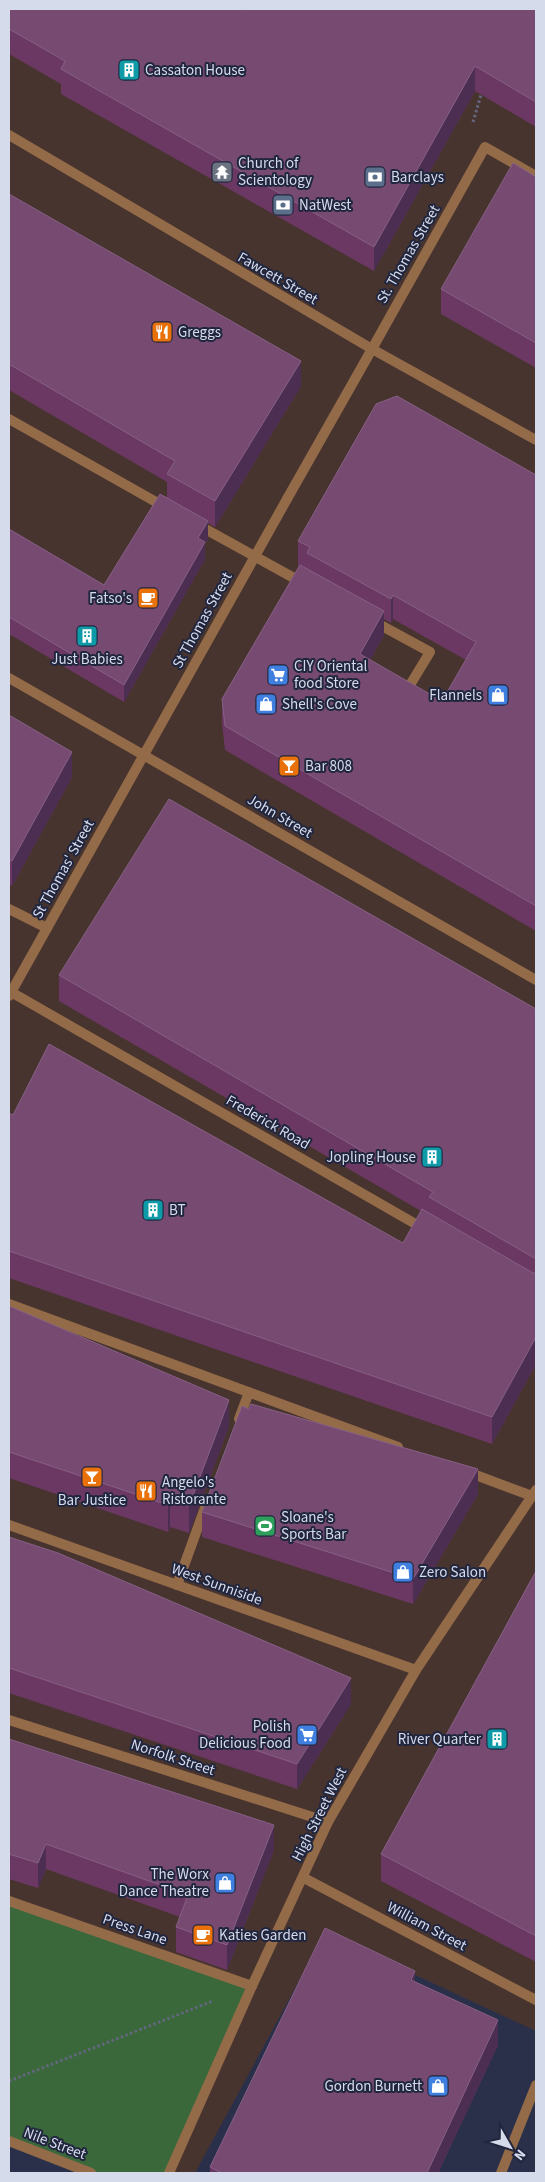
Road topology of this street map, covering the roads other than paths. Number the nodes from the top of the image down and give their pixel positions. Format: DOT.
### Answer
graph roads {
  1 [pos="9,135"];
  2 [pos="536,176"];
  3 [pos="372,349"];
  4 [pos="9,418"];
  5 [pos="536,440"];
  6 [pos="287,499"];
  7 [pos="255,557"];
  8 [pos="316,590"];
  9 [pos="360,614"];
  10 [pos="9,678"];
  11 [pos="410,686"];
  12 [pos="143,756"];
  13 [pos="9,908"];
  14 [pos="47,928"];
  15 [pos="536,980"];
  16 [pos="10,994"];
  17 [pos="433,1234"];
  18 [pos="9,1304"];
  19 [pos="249,1392"];
  20 [pos="235,1429"];
  21 [pos="404,1449"];
  22 [pos="459,1469"];
  23 [pos="211,1493"];
  24 [pos="535,1495"];
  25 [pos="9,1525"];
  26 [pos="176,1585"];
  27 [pos="416,1670"];
  28 [pos="9,1720"];
  29 [pos="328,1822"];
  30 [pos="304,1878"];
  31 [pos="9,1900"];
  32 [pos="252,1986"];
  33 [pos="536,2000"];
  34 [pos="536,2085"];
  35 [pos="9,2141"];
  36 [pos="91,2173"];
  37 [pos="169,2173"];
  38 [pos="500,2173"];
  1 -- 3 [label="street, Fawcett Street"];
  2 -- 3 [label="street, St. Thomas Street"];
  3 -- 5 [label="street, Fawcett Street"];
  3 -- 6 [label="street, St. Thomas Street"];
  4 -- 7 [label="street"];
  6 -- 7 [label="street, St Thomas Street"];
  7 -- 8 [label="street"];
  7 -- 12 [label="street, St Thomas Street"];
  9 -- 11 [label="street"];
  10 -- 12 [label="street, John Street"];
  12 -- 14 [label="street, St Thomas' Street"];
  12 -- 15 [label="street, John Street"];
  13 -- 14 [label="street"];
  14 -- 16 [label="street, St Thomas' Street"];
  16 -- 17 [label="street, Frederick Road"];
  18 -- 19 [label="street"];
  19 -- 20 [label="street"];
  19 -- 21 [label="street"];
  22 -- 24 [label="street"];
  23 -- 26 [label="street"];
  24 -- 27 [label="street, High Street West"];
  25 -- 26 [label="street, West Sunniside"];
  26 -- 27 [label="street, West Sunniside"];
  27 -- 29 [label="street, High Street West"];
  28 -- 29 [label="street, Norfolk Street"];
  29 -- 30 [label="street, High Street West"];
  30 -- 32 [label="street, High Street West"];
  30 -- 33 [label="street, William Street"];
  31 -- 32 [label="street, Press Lane"];
  32 -- 37 [label="street, High Street West"];
  34 -- 38 [label="street"];
  35 -- 36 [label="street, Nile Street"];
}
